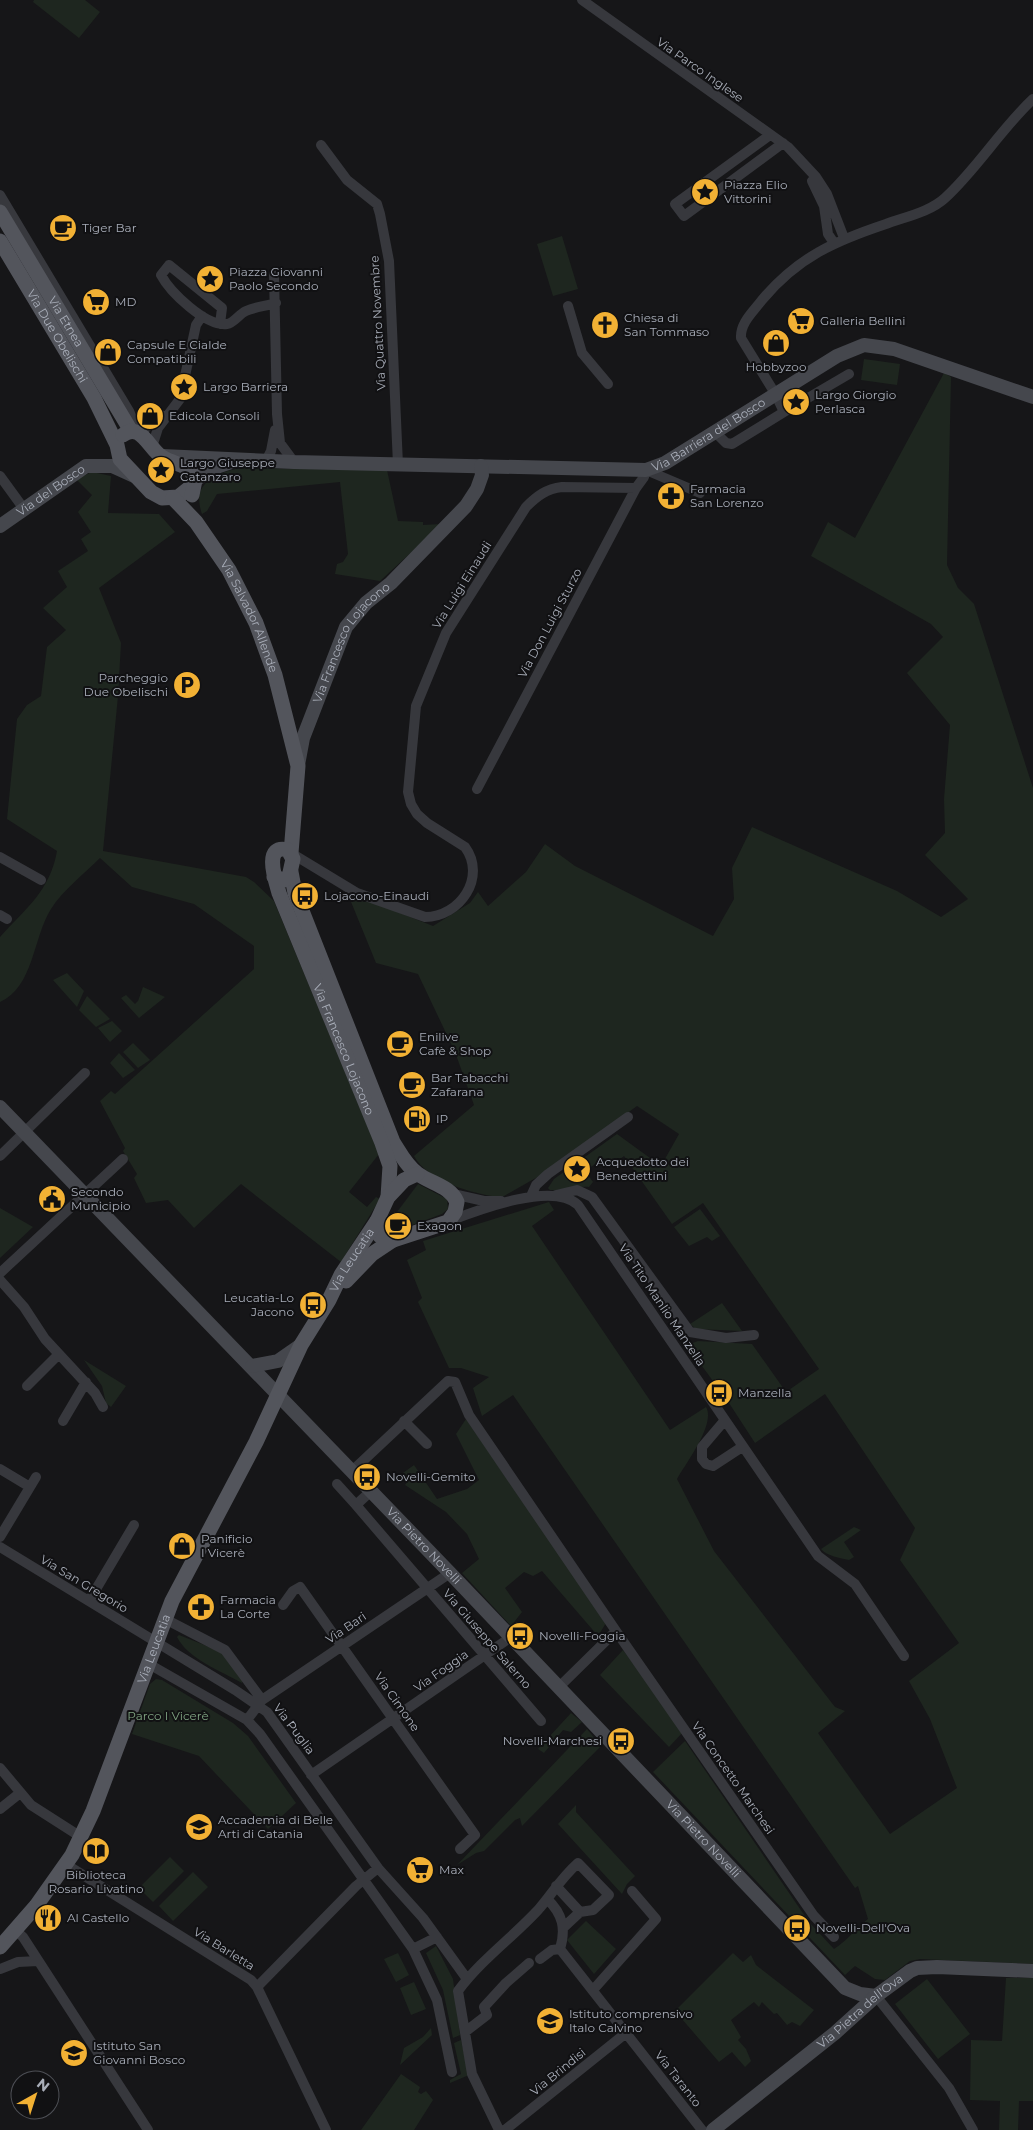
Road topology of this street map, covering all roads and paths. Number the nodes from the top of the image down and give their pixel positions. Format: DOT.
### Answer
graph roads {
  1 [pos="582,0"];
  2 [pos="1033,99"];
  3 [pos="770,134"];
  4 [pos="782,143"];
  5 [pos="321,145"];
  6 [pos="802,163"];
  7 [pos="0,195"];
  8 [pos="0,212"];
  9 [pos="10,232"];
  10 [pos="844,238"];
  11 [pos="834,243"];
  12 [pos="274,274"];
  13 [pos="276,303"];
  14 [pos="568,306"];
  15 [pos="202,316"];
  16 [pos="220,324"];
  17 [pos="184,374"];
  18 [pos="849,374"];
  19 [pos="608,384"];
  20 [pos="776,395"];
  21 [pos="1033,397"];
  22 [pos="784,412"];
  23 [pos="277,414"];
  24 [pos="137,432"];
  25 [pos="715,432"];
  26 [pos="114,440"];
  27 [pos="156,452"];
  28 [pos="236,460"];
  29 [pos="266,461"];
  30 [pos="294,462"];
  31 [pos="398,464"];
  32 [pos="482,466"];
  33 [pos="504,466"];
  34 [pos="646,470"];
  35 [pos="0,476"];
  36 [pos="134,476"];
  37 [pos="194,483"];
  38 [pos="636,488"];
  39 [pos="700,493"];
  40 [pos="173,498"];
  41 [pos="466,506"];
  42 [pos="24,509"];
  43 [pos="196,522"];
  44 [pos="0,526"];
  45 [pos="286,719"];
  46 [pos="298,766"];
  47 [pos="477,789"];
  48 [pos="285,852"];
  49 [pos="0,857"];
  50 [pos="291,872"];
  51 [pos="274,877"];
  52 [pos="42,880"];
  53 [pos="85,1073"];
  54 [pos="0,1107"];
  55 [pos="628,1117"];
  56 [pos="24,1132"];
  57 [pos="0,1156"];
  58 [pos="124,1159"];
  59 [pos="417,1174"];
  60 [pos="454,1194"];
  61 [pos="85,1195"];
  62 [pos="531,1196"];
  63 [pos="553,1196"];
  64 [pos="388,1197"];
  65 [pos="596,1201"];
  66 [pos="512,1202"];
  67 [pos="578,1205"];
  68 [pos="376,1221"];
  69 [pos="448,1222"];
  70 [pos="393,1240"];
  71 [pos="0,1273"];
  72 [pos="0,1280"];
  73 [pos="329,1300"];
  74 [pos="754,1335"];
  75 [pos="301,1345"];
  76 [pos="59,1354"];
  77 [pos="252,1366"];
  78 [pos="86,1382"];
  79 [pos="28,1386"];
  80 [pos="278,1395"];
  81 [pos="103,1407"];
  82 [pos="725,1420"];
  83 [pos="63,1421"];
  84 [pos="404,1421"];
  85 [pos="428,1444"];
  86 [pos="742,1446"];
  87 [pos="0,1469"];
  88 [pos="351,1472"];
  89 [pos="36,1477"];
  90 [pos="337,1484"];
  91 [pos="30,1487"];
  92 [pos="371,1491"];
  93 [pos="356,1506"];
  94 [pos="134,1525"];
  95 [pos="0,1537"];
  96 [pos="0,1547"];
  97 [pos="450,1573"];
  98 [pos="427,1588"];
  99 [pos="89,1601"];
  100 [pos="283,1605"];
  101 [pos="165,1619"];
  102 [pos="616,1631"];
  103 [pos="511,1637"];
  104 [pos="155,1642"];
  105 [pos="342,1646"];
  106 [pos="485,1656"];
  107 [pos="904,1656"];
  108 [pos="147,1663"];
  109 [pos="558,1687"];
  110 [pos="260,1702"];
  111 [pos="394,1719"];
  112 [pos="247,1720"];
  113 [pos="541,1721"];
  114 [pos="0,1768"];
  115 [pos="311,1774"];
  116 [pos="20,1793"];
  117 [pos="0,1808"];
  118 [pos="81,1837"];
  119 [pos="460,1849"];
  120 [pos="68,1865"];
  121 [pos="378,1868"];
  122 [pos="362,1880"];
  123 [pos="556,1886"];
  124 [pos="632,1891"];
  125 [pos="547,1899"];
  126 [pos="580,1912"];
  127 [pos="564,1927"];
  128 [pos="15,1930"];
  129 [pos="834,1936"];
  130 [pos="437,1937"];
  131 [pos="0,1947"];
  132 [pos="413,1949"];
  133 [pos="560,1950"];
  134 [pos="540,1959"];
  135 [pos="38,1961"];
  136 [pos="529,1963"];
  137 [pos="0,1969"];
  138 [pos="1033,1971"];
  139 [pos="467,1979"];
  140 [pos="257,1987"];
  141 [pos="845,1988"];
  142 [pos="593,1990"];
  143 [pos="876,1996"];
  144 [pos="848,2021"];
  145 [pos="465,2032"];
  146 [pos="626,2033"];
  147 [pos="452,2072"];
  148 [pos="717,2129"];
  149 [pos="148,2130"];
  150 [pos="326,2130"];
  151 [pos="499,2130"];
  152 [pos="505,2130"];
  153 [pos="702,2130"];
  154 [pos="973,2130"];
  1 -- 3 [label="street, Via Parco Inglese"];
  2 -- 10 [label="street"];
  3 -- 4 [label="street, Via Parco Inglese"];
  3 -- 4 [label="street"];
  4 -- 6 [label="street, Via Parco Inglese"];
  5 -- 31 [label="street, Via Quattro Novembre"];
  6 -- 10 [label="street"];
  6 -- 11 [label="street"];
  7 -- 9 [label="street"];
  8 -- 9 [label="main road, Via Etnea"];
  9 -- 24 [label="main road, Via Etnea"];
  9 -- 26 [label="main road, Via Due Obelischi"];
  10 -- 11 [label="street"];
  11 -- 20 [label="street"];
  12 -- 13 [label="street"];
  13 -- 16 [label="street"];
  13 -- 23 [label="street"];
  14 -- 19 [label="street"];
  15 -- 16 [label="street"];
  15 -- 16 [label="street"];
  15 -- 17 [label="street"];
  17 -- 24 [label="street"];
  17 -- 27 [label="street"];
  18 -- 22 [label="street"];
  20 -- 21 [label="main road, Via Barriera del Bosco"];
  20 -- 22 [label="street"];
  20 -- 25 [label="main road, Via Barriera del Bosco"];
  22 -- 25 [label="street"];
  23 -- 29 [label="street"];
  23 -- 30 [label="street"];
  24 -- 26 [label="main road"];
  24 -- 27 [label="main road, Via Etnea"];
  25 -- 34 [label="main road, Via Barriera del Bosco"];
  26 -- 36 [label="main road, Via Due Obelischi"];
  27 -- 28 [label="main road, Via Barriera del Bosco"];
  27 -- 37 [label="main road"];
  28 -- 29 [label="main road, Via Barriera del Bosco"];
  28 -- 37 [label="main road"];
  29 -- 30 [label="main road, Via Barriera del Bosco"];
  30 -- 31 [label="main road, Via Barriera del Bosco"];
  31 -- 32 [label="main road, Via Barriera del Bosco"];
  32 -- 33 [label="main road, Via Barriera del Bosco"];
  32 -- 41 [label="main road, Via Francesco Lojacono"];
  33 -- 34 [label="main road, Via Barriera del Bosco"];
  33 -- 41 [label="main road"];
  34 -- 38 [label="street, Via Don Luigi Sturzo"];
  34 -- 39 [label="street"];
  35 -- 42 [label="street"];
  36 -- 40 [label="main road, Via Due Obelischi"];
  36 -- 42 [label="main road, Via del Bosco"];
  37 -- 40 [label="main road"];
  37 -- 43 [label="main road"];
  38 -- 47 [label="street, Via Don Luigi Sturzo"];
  38 -- 48 [label="street, Via Luigi Einaudi"];
  40 -- 43 [label="main road, Via Salvador Allende"];
  41 -- 46 [label="main road, Via Francesco Lojacono"];
  42 -- 44 [label="main road, Via del Bosco"];
  43 -- 45 [label="main road, Via Salvador Allende"];
  45 -- 46 [label="main road"];
  45 -- 48 [label="main road"];
  46 -- 48 [label="main road, Via Francesco Lojacono"];
  48 -- 50 [label="main road"];
  48 -- 51 [label="main road"];
  49 -- 52 [label="street"];
  50 -- 51 [label="main road"];
  50 -- 59 [label="main road, Via Francesco Lojacono"];
  51 -- 64 [label="main road, Via Francesco Lojacono"];
  53 -- 56 [label="street"];
  54 -- 56 [label="main road, Via Pietro Novelli"];
  55 -- 62 [label="street"];
  56 -- 57 [label="street"];
  56 -- 61 [label="main road, Via Pietro Novelli"];
  58 -- 61 [label="street"];
  59 -- 60 [label="main road"];
  59 -- 64 [label="main road"];
  60 -- 66 [label="street"];
  60 -- 69 [label="main road"];
  61 -- 71 [label="street"];
  61 -- 77 [label="main road, Via Pietro Novelli"];
  62 -- 63 [label="street"];
  62 -- 66 [label="street"];
  63 -- 65 [label="street"];
  63 -- 67 [label="street"];
  64 -- 68 [label="main road, Via Leucatia"];
  65 -- 67 [label="street"];
  65 -- 74 [label="street, Via Tito Manlio Manzella"];
  66 -- 69 [label="street"];
  67 -- 82 [label="street, Via Tito Manlio Manzella"];
  68 -- 70 [label="main road"];
  68 -- 73 [label="main road, Via Leucatia"];
  69 -- 70 [label="main road, Via Leucatia"];
  70 -- 73 [label="main road, Via Leucatia"];
  72 -- 76 [label="street"];
  73 -- 75 [label="main road, Via Leucatia"];
  75 -- 77 [label="main road, Via Leucatia"];
  75 -- 80 [label="main road, Via Leucatia"];
  76 -- 78 [label="street"];
  76 -- 79 [label="street"];
  77 -- 80 [label="main road, Via Pietro Novelli"];
  78 -- 81 [label="street"];
  78 -- 83 [label="street"];
  80 -- 88 [label="main road, Via Pietro Novelli"];
  80 -- 101 [label="main road, Via Leucatia"];
  82 -- 86 [label="street, Via Tito Manlio Manzella"];
  82 -- 86 [label="street"];
  84 -- 85 [label="street"];
  84 -- 88 [label="street"];
  84 -- 102 [label="street, Via Concetto Marchesi"];
  86 -- 107 [label="street, Via Tito Manlio Manzella"];
  87 -- 91 [label="street"];
  88 -- 92 [label="main road, Via Pietro Novelli"];
  89 -- 91 [label="street"];
  90 -- 93 [label="street, Via Giuseppe Salerno"];
  91 -- 95 [label="street"];
  92 -- 93 [label="street"];
  92 -- 97 [label="main road, Via Pietro Novelli"];
  93 -- 98 [label="street, Via Giuseppe Salerno"];
  94 -- 99 [label="street"];
  96 -- 99 [label="street, Via San Gregorio"];
  97 -- 98 [label="street, Via Bari"];
  97 -- 103 [label="main road, Via Pietro Novelli"];
  98 -- 105 [label="street, Via Bari"];
  98 -- 106 [label="street, Via Giuseppe Salerno"];
  99 -- 104 [label="street, Via San Gregorio"];
  100 -- 105 [label="street, Via Cimone"];
  101 -- 104 [label="main road, Via Leucatia"];
  101 -- 110 [label="street, Via Puglia"];
  102 -- 109 [label="street"];
  102 -- 129 [label="street, Via Concetto Marchesi"];
  103 -- 106 [label="street, Via Foggia"];
  103 -- 109 [label="main road, Via Pietro Novelli"];
  104 -- 108 [label="main road, Via Leucatia"];
  104 -- 110 [label="street, Via Puglia"];
  105 -- 110 [label="street, Via Bari"];
  105 -- 111 [label="street, Via Cimone"];
  106 -- 111 [label="street, Via Foggia"];
  106 -- 113 [label="street, Via Giuseppe Salerno"];
  108 -- 112 [label="street"];
  108 -- 118 [label="main road, Via Leucatia"];
  109 -- 141 [label="main road, Via Pietro Novelli"];
  110 -- 112 [label="street"];
  110 -- 115 [label="street, Via Puglia"];
  111 -- 115 [label="street, Via Foggia"];
  111 -- 119 [label="street, Via Cimone"];
  112 -- 122 [label="street"];
  114 -- 116 [label="street"];
  115 -- 121 [label="street, Via Puglia"];
  116 -- 117 [label="street"];
  116 -- 118 [label="street"];
  118 -- 120 [label="main road, Via Leucatia"];
  120 -- 128 [label="main road, Via Leucatia"];
  120 -- 140 [label="street, Via Barletta"];
  121 -- 122 [label="street"];
  121 -- 130 [label="street, Via Puglia"];
  122 -- 132 [label="street"];
  122 -- 140 [label="street"];
  123 -- 125 [label="street"];
  123 -- 126 [label="street"];
  123 -- 126 [label="street"];
  124 -- 142 [label="street"];
  125 -- 127 [label="street"];
  125 -- 139 [label="street"];
  126 -- 127 [label="street"];
  127 -- 133 [label="street"];
  128 -- 131 [label="main road, Via Leucatia"];
  128 -- 135 [label="street"];
  130 -- 132 [label="street"];
  130 -- 139 [label="street, Via Puglia"];
  132 -- 147 [label="street"];
  133 -- 134 [label="street"];
  133 -- 142 [label="street, Via Taranto"];
  135 -- 137 [label="street"];
  135 -- 149 [label="street"];
  136 -- 145 [label="street"];
  138 -- 143 [label="main road, Via Pietra dell'Ova"];
  139 -- 145 [label="street"];
  140 -- 150 [label="street, Via Barletta"];
  141 -- 143 [label="main road"];
  141 -- 144 [label="main road"];
  142 -- 146 [label="street, Via Taranto"];
  143 -- 144 [label="main road, Via Pietra dell'Ova"];
  143 -- 154 [label="street"];
  144 -- 148 [label="main road, Via Pietra dell'Ova"];
  145 -- 151 [label="street"];
  146 -- 152 [label="street, Via Brindisi"];
  146 -- 153 [label="street, Via Taranto"];
}
